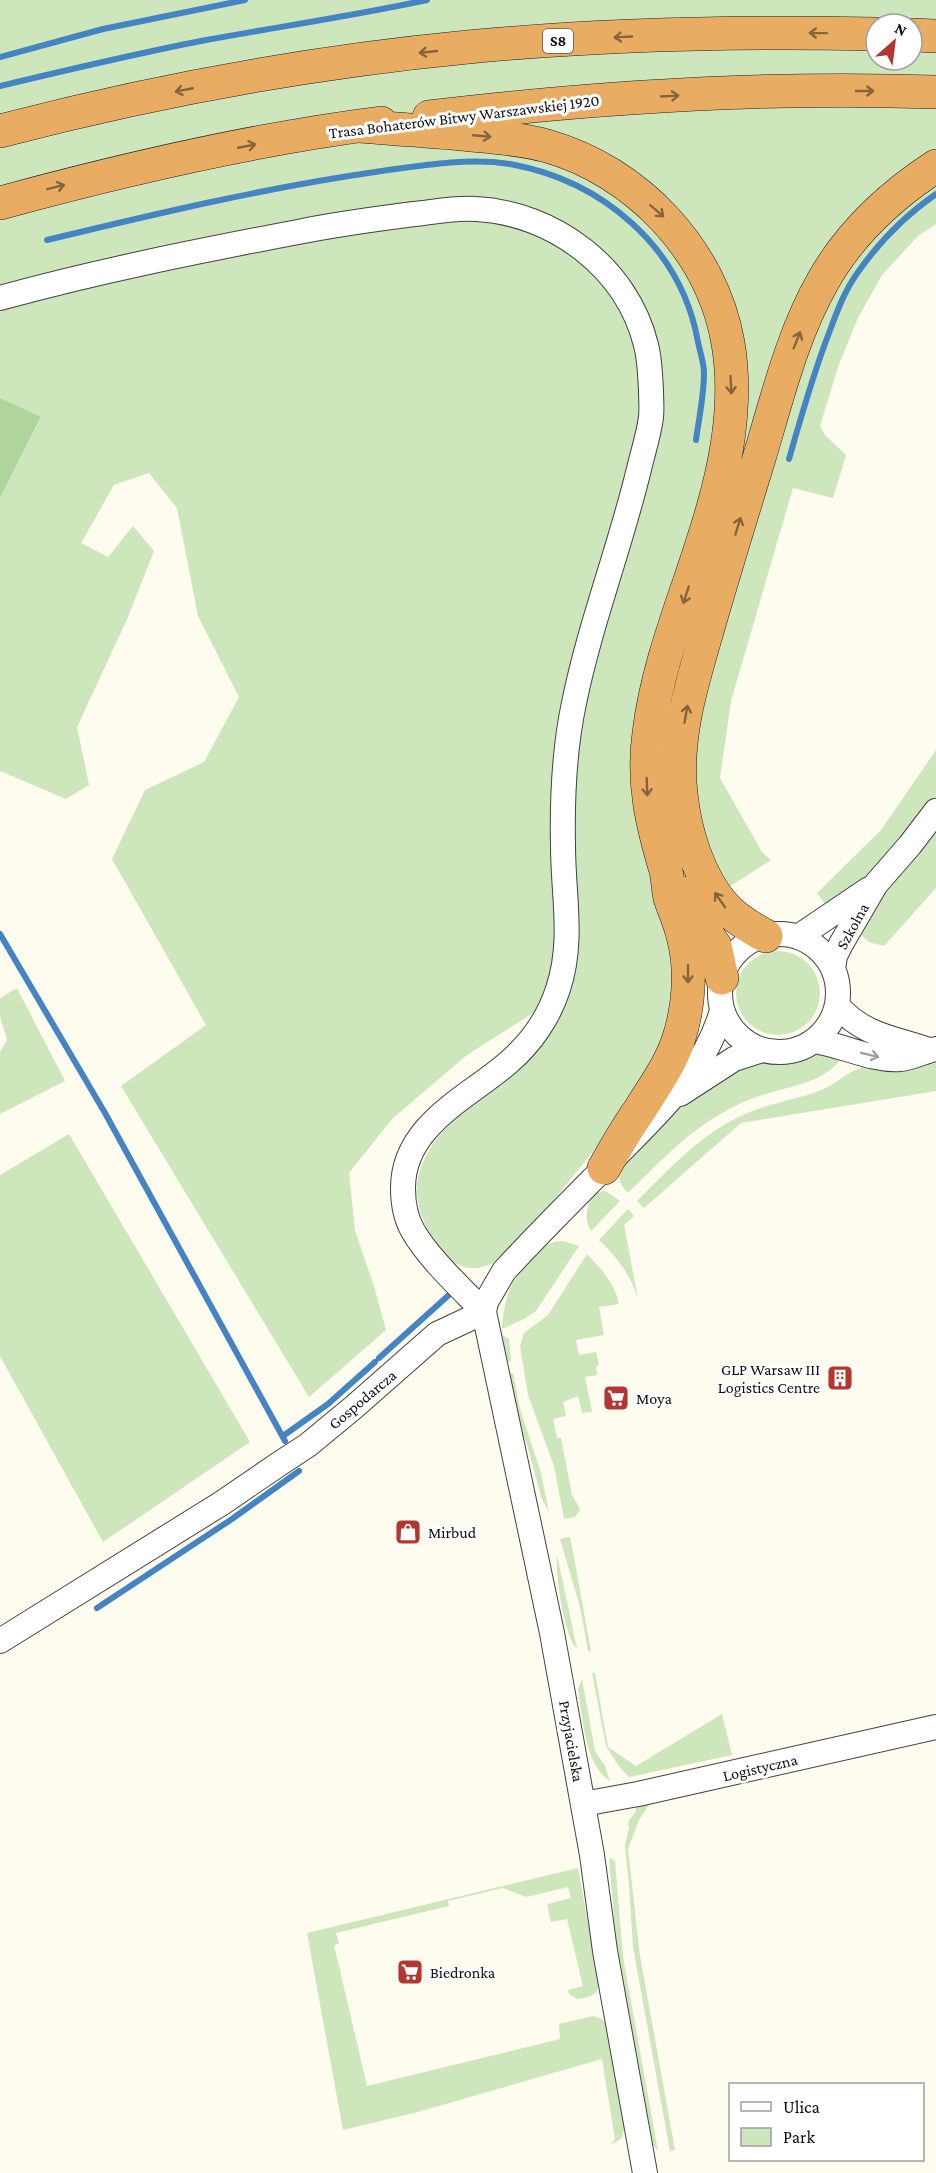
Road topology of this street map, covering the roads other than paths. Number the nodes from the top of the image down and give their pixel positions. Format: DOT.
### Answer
graph roads {
  1 [pos="864,34"];
  2 [pos="936,92"];
  3 [pos="361,126"];
  4 [pos="0,131"];
  5 [pos="936,166"];
  6 [pos="0,202"];
  7 [pos="0,298"];
  8 [pos="936,811"];
  9 [pos="667,876"];
  10 [pos="876,884"];
  11 [pos="766,936"];
  12 [pos="798,937"];
  13 [pos="833,969"];
  14 [pos="722,994"];
  15 [pos="837,1005"];
  16 [pos="814,1041"];
  17 [pos="932,1049"];
  18 [pos="762,1050"];
  19 [pos="671,1100"];
  20 [pos="604,1168"];
  21 [pos="484,1311"];
  22 [pos="0,1641"];
  23 [pos="936,1727"];
  24 [pos="583,1804"];
  25 [pos="645,2173"];
  1 -- 4 [label="highway, S8, one-way"];
  3 -- 2 [label="highway, Trasa Bohaterów Bitwy Warszawskiej 1920, one-way"];
  6 -- 3 [label="highway, Trasa Bohaterów Bitwy Warszawskiej 1920, one-way"];
  3 -- 9 [label="highway, one-way"];
  11 -- 5 [label="highway, one-way"];
  7 -- 21 [label="street"];
  8 -- 10 [label="street, Szkolna"];
  9 -- 14 [label="highway"];
  9 -- 20 [label="highway, one-way"];
  10 -- 12 [label="street, Szkolna"];
  10 -- 13 [label="street, Szkolna"];
  11 -- 12 [label="street"];
  11 -- 14 [label="street"];
  12 -- 13 [label="street"];
  13 -- 15 [label="street"];
  14 -- 18 [label="street"];
  14 -- 19 [label="street"];
  15 -- 16 [label="street"];
  15 -- 17 [label="street"];
  16 -- 17 [label="street, one-way"];
  16 -- 18 [label="street"];
  18 -- 19 [label="street"];
  19 -- 20 [label="street"];
  20 -- 21 [label="street"];
  21 -- 22 [label="street, Gospodarcza"];
  21 -- 24 [label="street, Przyjacielska"];
  23 -- 24 [label="street, Logistyczna"];
  24 -- 25 [label="street, Przyjacielska"];
}
